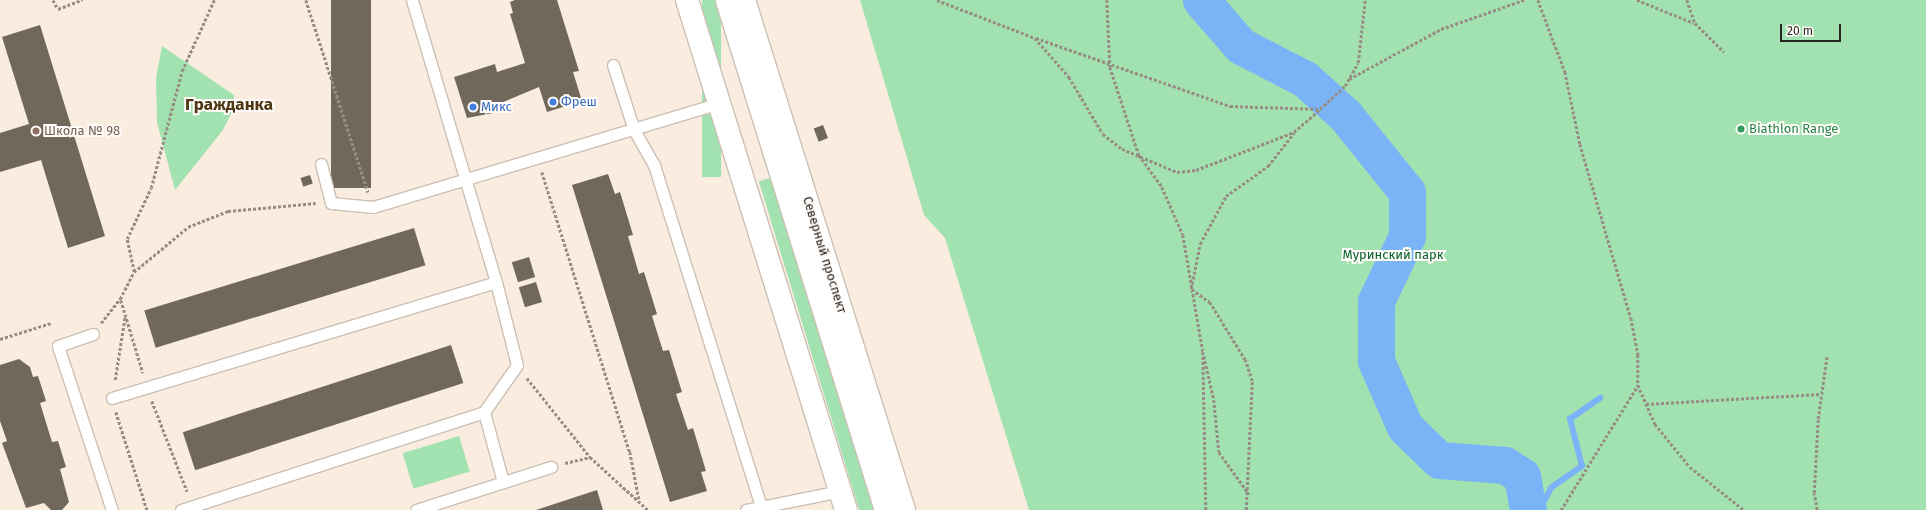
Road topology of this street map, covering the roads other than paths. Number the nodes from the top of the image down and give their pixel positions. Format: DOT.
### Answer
graph roads {
  1 [pos="412,0"];
  2 [pos="687,0"];
  3 [pos="726,0"];
  4 [pos="744,0"];
  5 [pos="613,65"];
  6 [pos="720,103"];
  7 [pos="634,130"];
  8 [pos="321,164"];
  9 [pos="465,180"];
  10 [pos="496,282"];
  11 [pos="93,334"];
  12 [pos="112,398"];
  13 [pos="484,412"];
  14 [pos="551,467"];
  15 [pos="503,482"];
  16 [pos="843,500"];
  17 [pos="194,507"];
  18 [pos="761,507"];
  19 [pos="112,510"];
  20 [pos="181,510"];
  21 [pos="416,510"];
  22 [pos="746,510"];
  23 [pos="885,510"];
  24 [pos="904,510"];
  1 -- 9 [label="lane"];
  2 -- 6 [label="main road"];
  3 -- 23 [label="street, Северный проспект"];
  4 -- 24 [label="main road, Северный проспект"];
  5 -- 7 [label="lane"];
  6 -- 7 [label="lane"];
  6 -- 16 [label="main road"];
  7 -- 9 [label="lane"];
  7 -- 18 [label="lane"];
  8 -- 9 [label="lane"];
  9 -- 10 [label="lane"];
  10 -- 12 [label="lane"];
  10 -- 13 [label="lane"];
  11 -- 19 [label="lane"];
  13 -- 15 [label="lane"];
  13 -- 17 [label="lane"];
  14 -- 15 [label="lane"];
  15 -- 21 [label="lane"];
  16 -- 18 [label="lane"];
  17 -- 20 [label="lane"];
  18 -- 22 [label="lane"];
}
